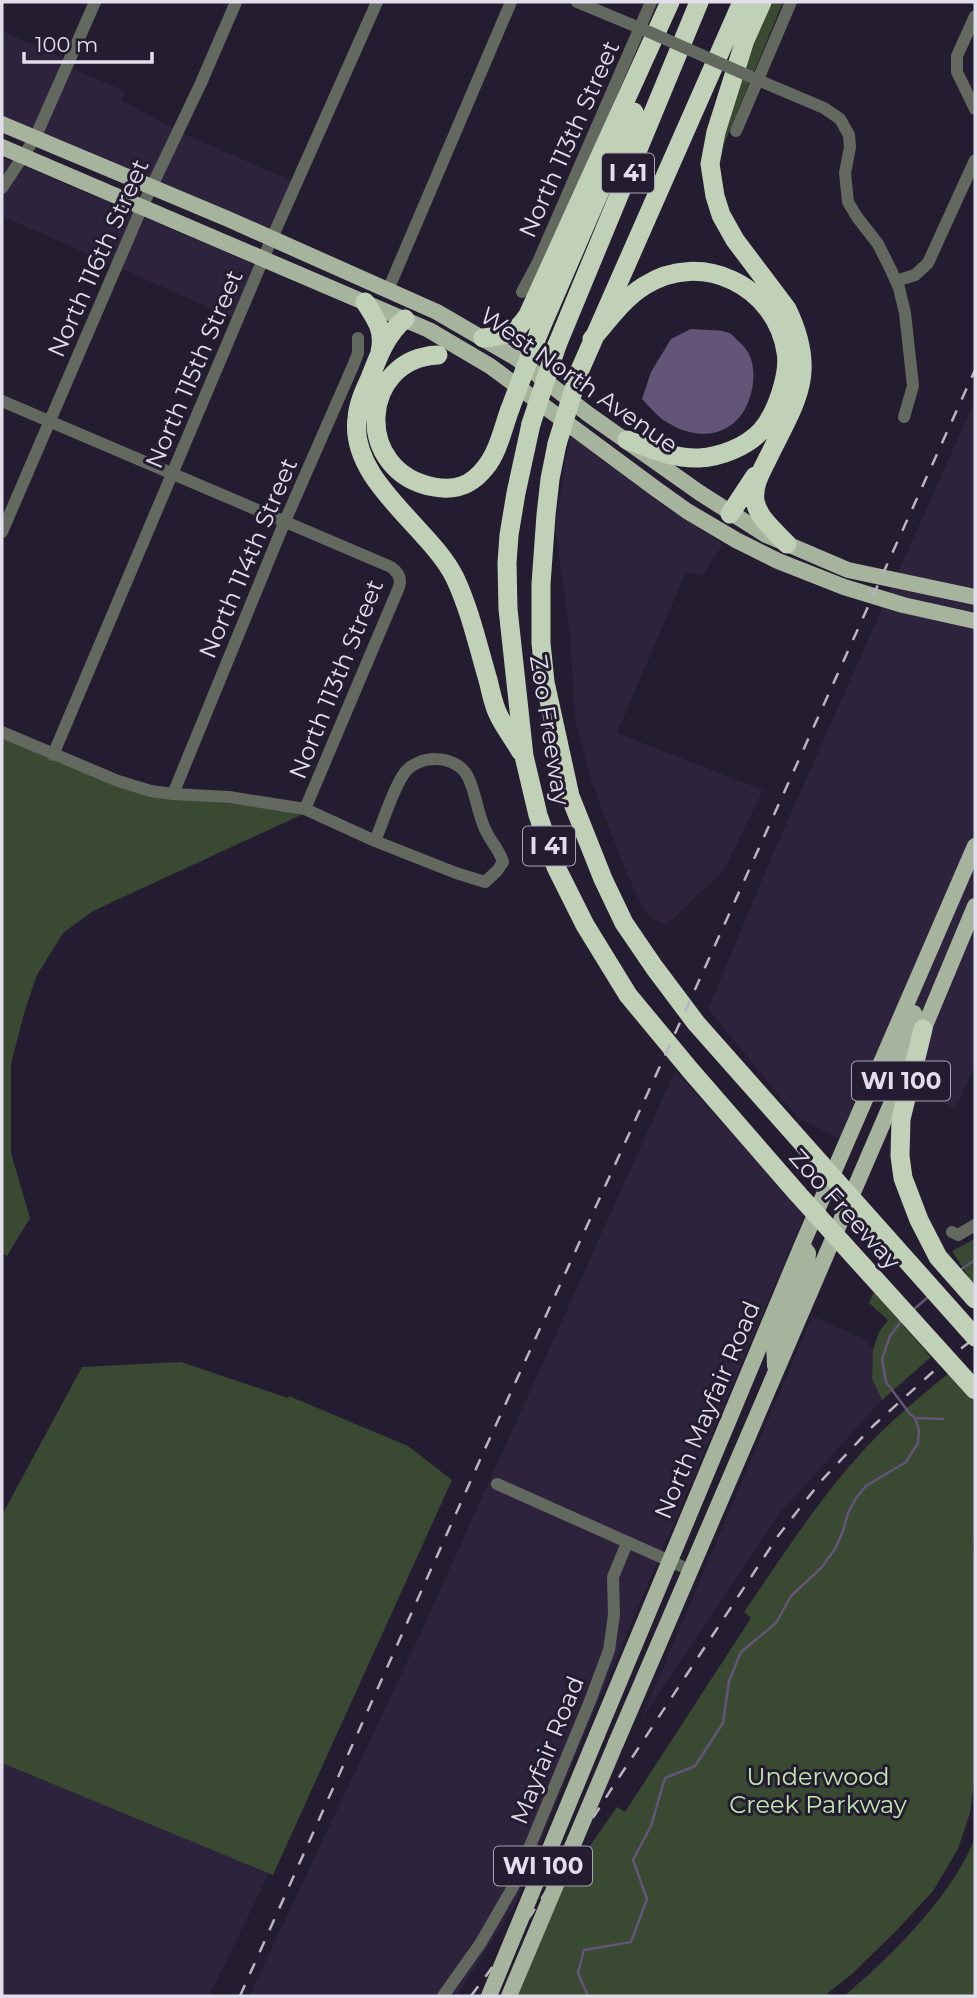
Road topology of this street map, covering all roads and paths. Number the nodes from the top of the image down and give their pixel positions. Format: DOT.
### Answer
graph roads {
  1 [pos="95,2"];
  2 [pos="236,2"];
  3 [pos="377,2"];
  4 [pos="511,2"];
  5 [pos="577,2"];
  6 [pos="652,2"];
  7 [pos="670,2"];
  8 [pos="681,2"];
  9 [pos="699,2"];
  10 [pos="743,2"];
  11 [pos="762,2"];
  12 [pos="791,2"];
  13 [pos="975,16"];
  14 [pos="644,30"];
  15 [pos="758,80"];
  16 [pos="975,109"];
  17 [pos="2,124"];
  18 [pos="736,131"];
  19 [pos="36,138"];
  20 [pos="2,147"];
  21 [pos="23,156"];
  22 [pos="975,160"];
  23 [pos="49,168"];
  24 [pos="151,187"];
  25 [pos="2,188"];
  26 [pos="142,207"];
  27 [pos="242,225"];
  28 [pos="272,238"];
  29 [pos="264,258"];
  30 [pos="896,281"];
  31 [pos="387,290"];
  32 [pos="522,292"];
  33 [pos="365,302"];
  34 [pos="443,316"];
  35 [pos="405,319"];
  36 [pos="358,338"];
  37 [pos="483,338"];
  38 [pos="592,339"];
  39 [pos="379,354"];
  40 [pos="438,355"];
  41 [pos="490,366"];
  42 [pos="2,401"];
  43 [pos="904,417"];
  44 [pos="49,422"];
  45 [pos="582,434"];
  46 [pos="627,440"];
  47 [pos="771,451"];
  48 [pos="173,473"];
  49 [pos="730,513"];
  50 [pos="285,521"];
  51 [pos="719,530"];
  52 [pos="2,532"];
  53 [pos="787,544"];
  54 [pos="926,587"];
  55 [pos="975,597"];
  56 [pos="880,598"];
  57 [pos="975,605"];
  58 [pos="925,610"];
  59 [pos="975,621"];
  60 [pos="2,733"];
  61 [pos="52,755"];
  62 [pos="524,755"];
  63 [pos="173,794"];
  64 [pos="305,809"];
  65 [pos="375,841"];
  66 [pos="975,846"];
  67 [pos="975,906"];
  68 [pos="945,917"];
  69 [pos="923,1029"];
  70 [pos="890,1109"];
  71 [pos="975,1225"];
  72 [pos="952,1232"];
  73 [pos="802,1245"];
  74 [pos="975,1299"];
  75 [pos="975,1337"];
  76 [pos="775,1371"];
  77 [pos="975,1390"];
  78 [pos="737,1400"];
  79 [pos="497,1484"];
  80 [pos="627,1542"];
  81 [pos="668,1561"];
  82 [pos="690,1570"];
  83 [pos="617,1740"];
  84 [pos="443,1996"];
  85 [pos="489,1996"];
  86 [pos="509,1996"];
  1 -- 19 [label="street"];
  2 -- 24 [label="street, North 116th Street"];
  3 -- 28 [label="street, North 115th Street"];
  4 -- 31 [label="street"];
  5 -- 14 [label="street"];
  6 -- 14 [label="street, North 113th Street"];
  7 -- 37 [label="highway"];
  8 -- 40 [label="highway, bridge"];
  9 -- 62 [label="highway, Zoo Freeway / I 41, bridge"];
  10 -- 38 [label="highway, Zoo Freeway / I 41"];
  11 -- 47 [label="highway"];
  12 -- 15 [label="street"];
  13 -- 16 [label="street"];
  14 -- 15 [label="street, bridge"];
  14 -- 32 [label="street, North 113th Street"];
  15 -- 18 [label="street"];
  15 -- 30 [label="street"];
  17 -- 19 [label="main road, West North Avenue"];
  19 -- 21 [label="street"];
  19 -- 24 [label="main road, West North Avenue"];
  20 -- 21 [label="main road, West North Avenue"];
  21 -- 23 [label="main road, West North Avenue"];
  21 -- 25 [label="street"];
  22 -- 30 [label="street"];
  23 -- 24 [label="main road"];
  23 -- 26 [label="main road, West North Avenue"];
  24 -- 26 [label="street, North 116th Street"];
  24 -- 27 [label="main road, West North Avenue"];
  26 -- 27 [label="main road"];
  26 -- 29 [label="main road, West North Avenue"];
  26 -- 44 [label="street, North 116th Street"];
  27 -- 28 [label="main road, West North Avenue"];
  28 -- 29 [label="street, North 115th Street"];
  28 -- 31 [label="main road, West North Avenue"];
  29 -- 33 [label="main road, West North Avenue"];
  29 -- 48 [label="street, North 115th Street"];
  30 -- 43 [label="street"];
  31 -- 34 [label="main road, West North Avenue"];
  33 -- 35 [label="main road, West North Avenue"];
  33 -- 39 [label="highway"];
  34 -- 35 [label="main road"];
  34 -- 37 [label="main road, West North Avenue"];
  35 -- 39 [label="highway"];
  35 -- 41 [label="main road, West North Avenue"];
  36 -- 50 [label="street, North 114th Street"];
  37 -- 46 [label="main road, West North Avenue"];
  38 -- 46 [label="highway"];
  38 -- 75 [label="highway, Zoo Freeway / I 41, bridge"];
  39 -- 62 [label="highway"];
  40 -- 41 [label="main road"];
  41 -- 45 [label="main road, West North Avenue"];
  42 -- 44 [label="street"];
  44 -- 48 [label="street"];
  44 -- 52 [label="street, North 116th Street"];
  45 -- 49 [label="main road"];
  45 -- 51 [label="main road, West North Avenue"];
  46 -- 49 [label="main road, West North Avenue"];
  47 -- 49 [label="highway"];
  47 -- 53 [label="highway"];
  48 -- 50 [label="street"];
  48 -- 61 [label="street, North 115th Street"];
  49 -- 51 [label="main road"];
  49 -- 53 [label="main road, West North Avenue"];
  50 -- 63 [label="street, North 114th Street"];
  50 -- 64 [label="street, North 113th Street"];
  51 -- 56 [label="main road, West North Avenue"];
  53 -- 54 [label="main road, West North Avenue"];
  54 -- 55 [label="main road, West North Avenue"];
  54 -- 56 [label="main road"];
  56 -- 58 [label="main road, West North Avenue"];
  57 -- 58 [label="main road"];
  58 -- 59 [label="main road, West North Avenue"];
  60 -- 61 [label="street"];
  61 -- 63 [label="street"];
  62 -- 77 [label="highway, Zoo Freeway / I 41, bridge"];
  63 -- 64 [label="street"];
  64 -- 65 [label="street"];
  65 -- 65 [label="street"];
  66 -- 68 [label="main road, North Mayfair Road / WI 100"];
  67 -- 69 [label="main road, North Mayfair Road / WI 100"];
  68 -- 70 [label="main road"];
  68 -- 73 [label="main road, North Mayfair Road / WI 100"];
  69 -- 70 [label="main road, North Mayfair Road / WI 100"];
  69 -- 74 [label="highway"];
  70 -- 76 [label="main road, North Mayfair Road / WI 100"];
  71 -- 72 [label="street"];
  73 -- 76 [label="main road"];
  73 -- 78 [label="main road, North Mayfair Road / WI 100"];
  76 -- 82 [label="main road, North Mayfair Road / WI 100"];
  78 -- 81 [label="main road, North Mayfair Road / WI 100"];
  78 -- 82 [label="main road"];
  79 -- 80 [label="street"];
  80 -- 81 [label="street"];
  80 -- 84 [label="street, Mayfair Road"];
  81 -- 82 [label="street"];
  81 -- 83 [label="main road"];
  81 -- 85 [label="main road, North Mayfair Road / WI 100, bridge"];
  82 -- 83 [label="main road, North Mayfair Road / WI 100"];
  83 -- 86 [label="main road, North Mayfair Road / WI 100, bridge"];
}
